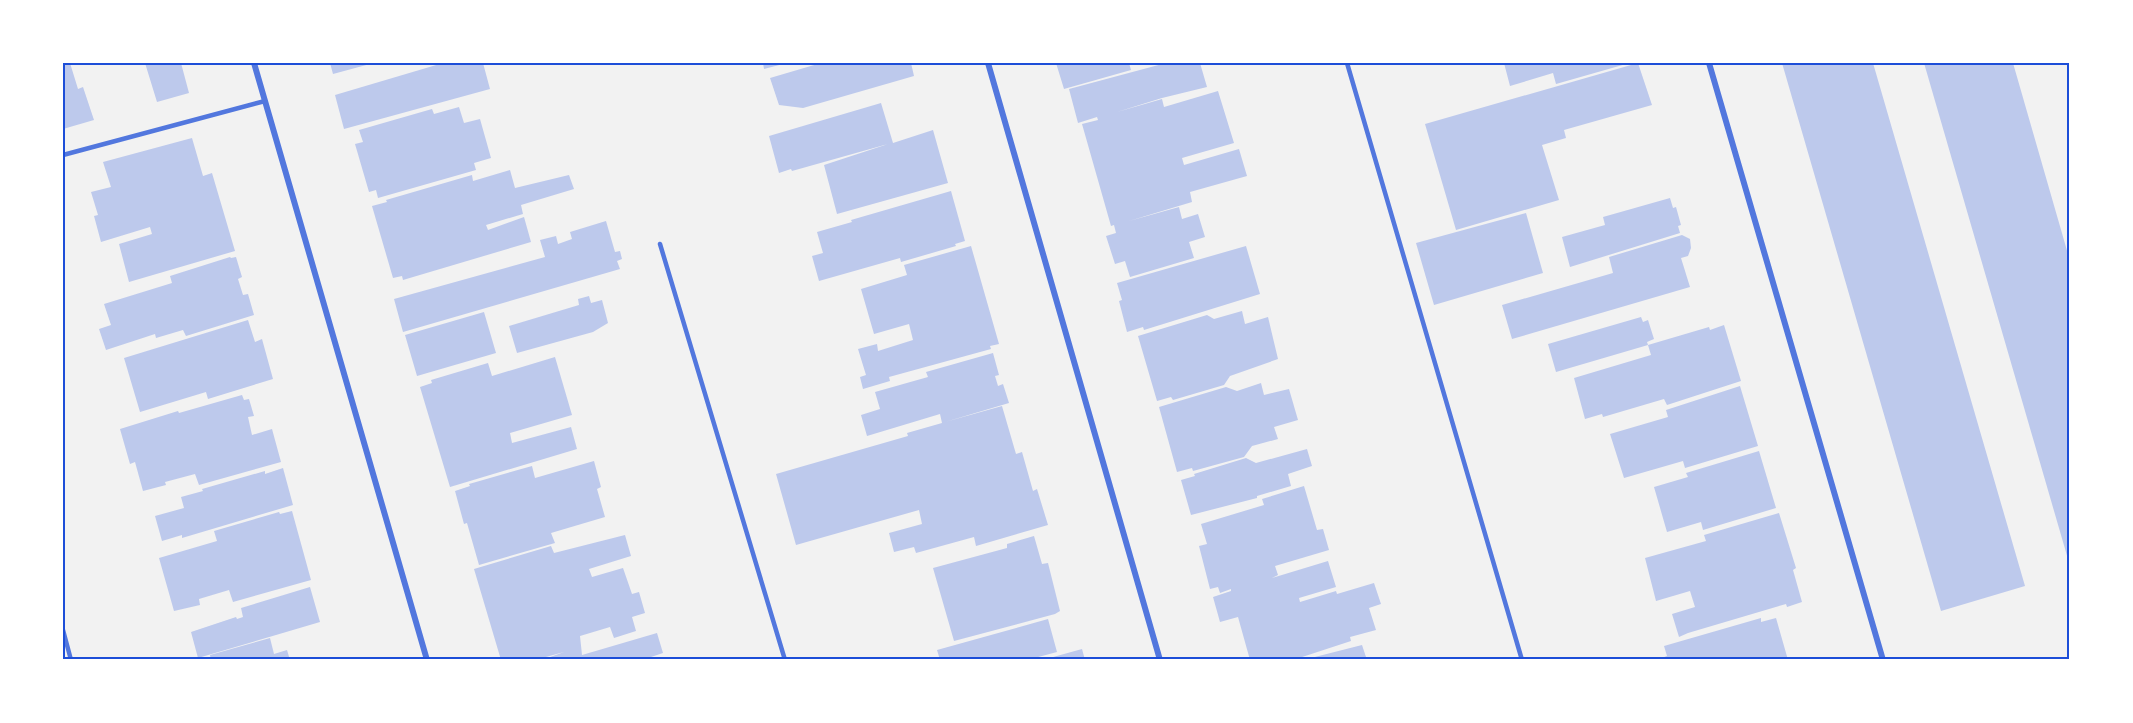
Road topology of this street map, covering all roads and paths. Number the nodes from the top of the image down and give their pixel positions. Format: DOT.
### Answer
graph roads {
  1 [pos="254,63"];
  2 [pos="988,63"];
  3 [pos="1347,63"];
  4 [pos="1708,63"];
  5 [pos="265,102"];
  6 [pos="63,155"];
  7 [pos="660,244"];
  8 [pos="63,630"];
  9 [pos="71,660"];
  10 [pos="427,660"];
  11 [pos="785,660"];
  12 [pos="1160,660"];
  13 [pos="1522,660"];
  14 [pos="1883,660"];
  1 -- 5 [label="street"];
  2 -- 12 [label="street"];
  3 -- 13 [label="lane"];
  4 -- 14 [label="street"];
  5 -- 6 [label="lane"];
  5 -- 10 [label="street"];
  7 -- 11 [label="lane"];
  8 -- 9 [label="lane"];
}
